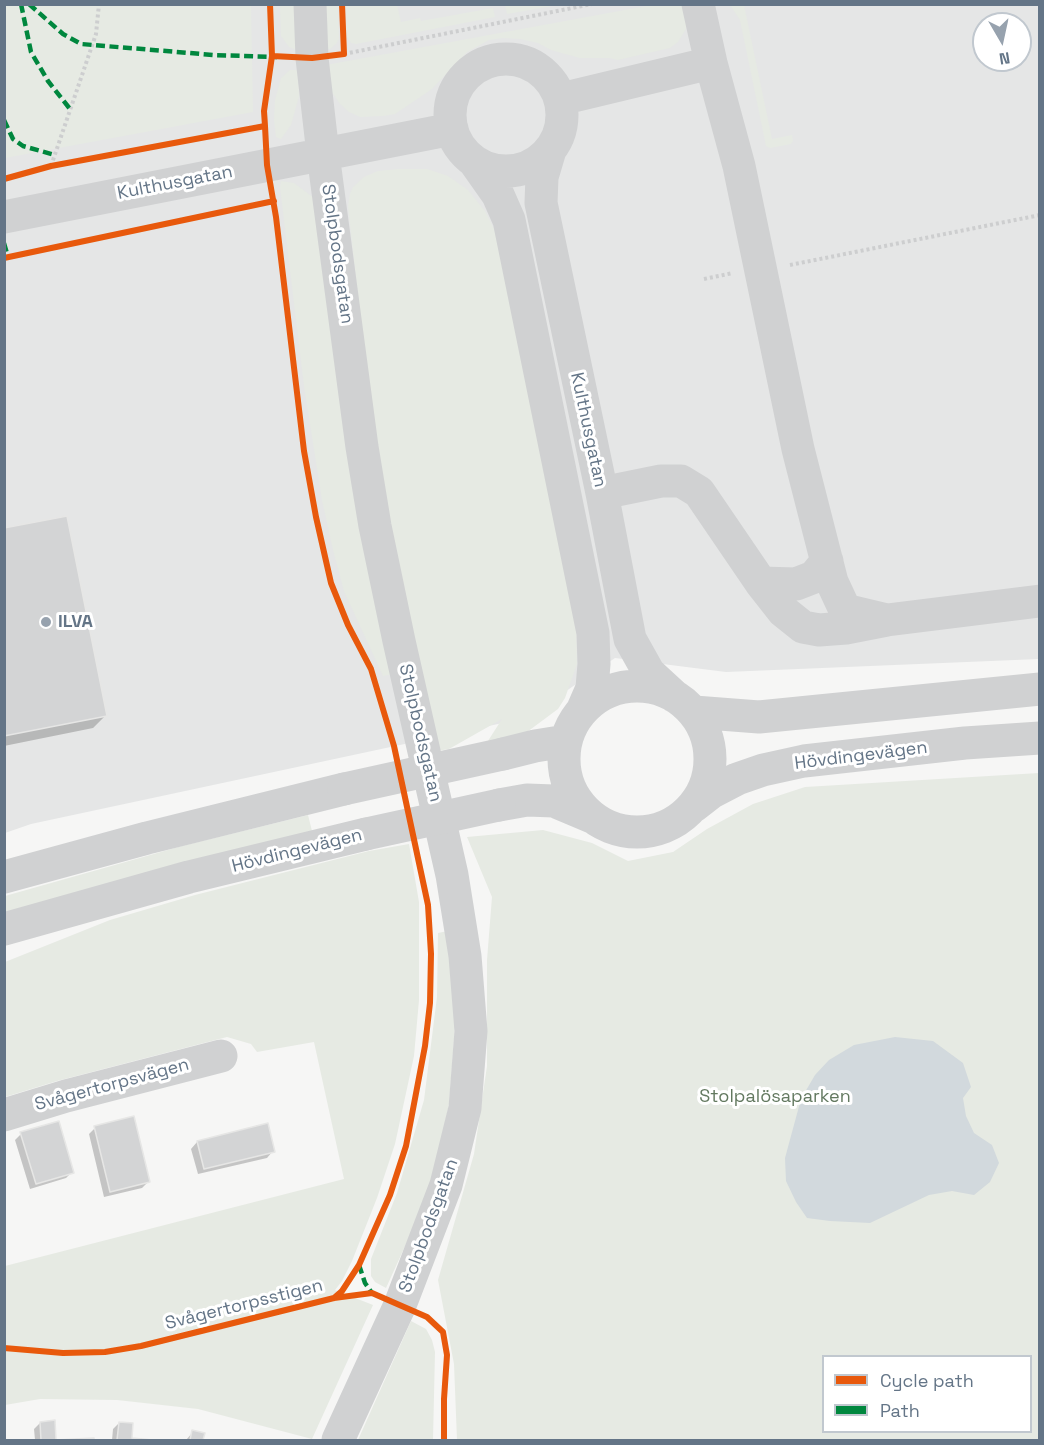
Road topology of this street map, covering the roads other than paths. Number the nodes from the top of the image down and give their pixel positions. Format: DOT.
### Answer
graph roads {
  1 [pos="310,4"];
  2 [pos="698,4"];
  3 [pos="711,63"];
  4 [pos="561,99"];
  5 [pos="452,129"];
  6 [pos="550,150"];
  7 [pos="323,154"];
  8 [pos="474,161"];
  9 [pos="4,217"];
  10 [pos="602,494"];
  11 [pos="827,561"];
  12 [pos="761,583"];
  13 [pos="1040,601"];
  14 [pos="886,620"];
  15 [pos="1040,689"];
  16 [pos="684,704"];
  17 [pos="582,711"];
  18 [pos="1040,738"];
  19 [pos="566,741"];
  20 [pos="693,807"];
  21 [pos="592,817"];
  22 [pos="4,877"];
  23 [pos="4,929"];
  24 [pos="221,1056"];
  25 [pos="4,1115"];
  26 [pos="338,1440"];
  1 -- 7 [label="street, Stolpbodsgatan"];
  2 -- 3 [label="street"];
  3 -- 4 [label="street"];
  3 -- 11 [label="street"];
  4 -- 5 [label="street"];
  4 -- 6 [label="street, Kulthusgatan"];
  5 -- 7 [label="street, Kulthusgatan"];
  5 -- 8 [label="street, Kulthusgatan"];
  6 -- 8 [label="street"];
  6 -- 10 [label="street, Kulthusgatan"];
  7 -- 9 [label="street, Kulthusgatan"];
  7 -- 26 [label="street, Stolpbodsgatan"];
  8 -- 17 [label="street, Kulthusgatan"];
  10 -- 12 [label="street"];
  10 -- 16 [label="street, Kulthusgatan"];
  11 -- 12 [label="street"];
  11 -- 14 [label="street"];
  12 -- 14 [label="street"];
  13 -- 14 [label="street"];
  15 -- 16 [label="street, Hövdingevägen"];
  16 -- 17 [label="street, Hövdingevägen"];
  16 -- 20 [label="street, Hövdingevägen"];
  17 -- 19 [label="street, Hövdingevägen"];
  18 -- 20 [label="street, Hövdingevägen"];
  19 -- 21 [label="street, Hövdingevägen"];
  19 -- 22 [label="street, bridge"];
  20 -- 21 [label="street, Hövdingevägen"];
  21 -- 23 [label="street, Hövdingevägen, bridge"];
  24 -- 25 [label="street, Svågertorpsvägen"];
}
